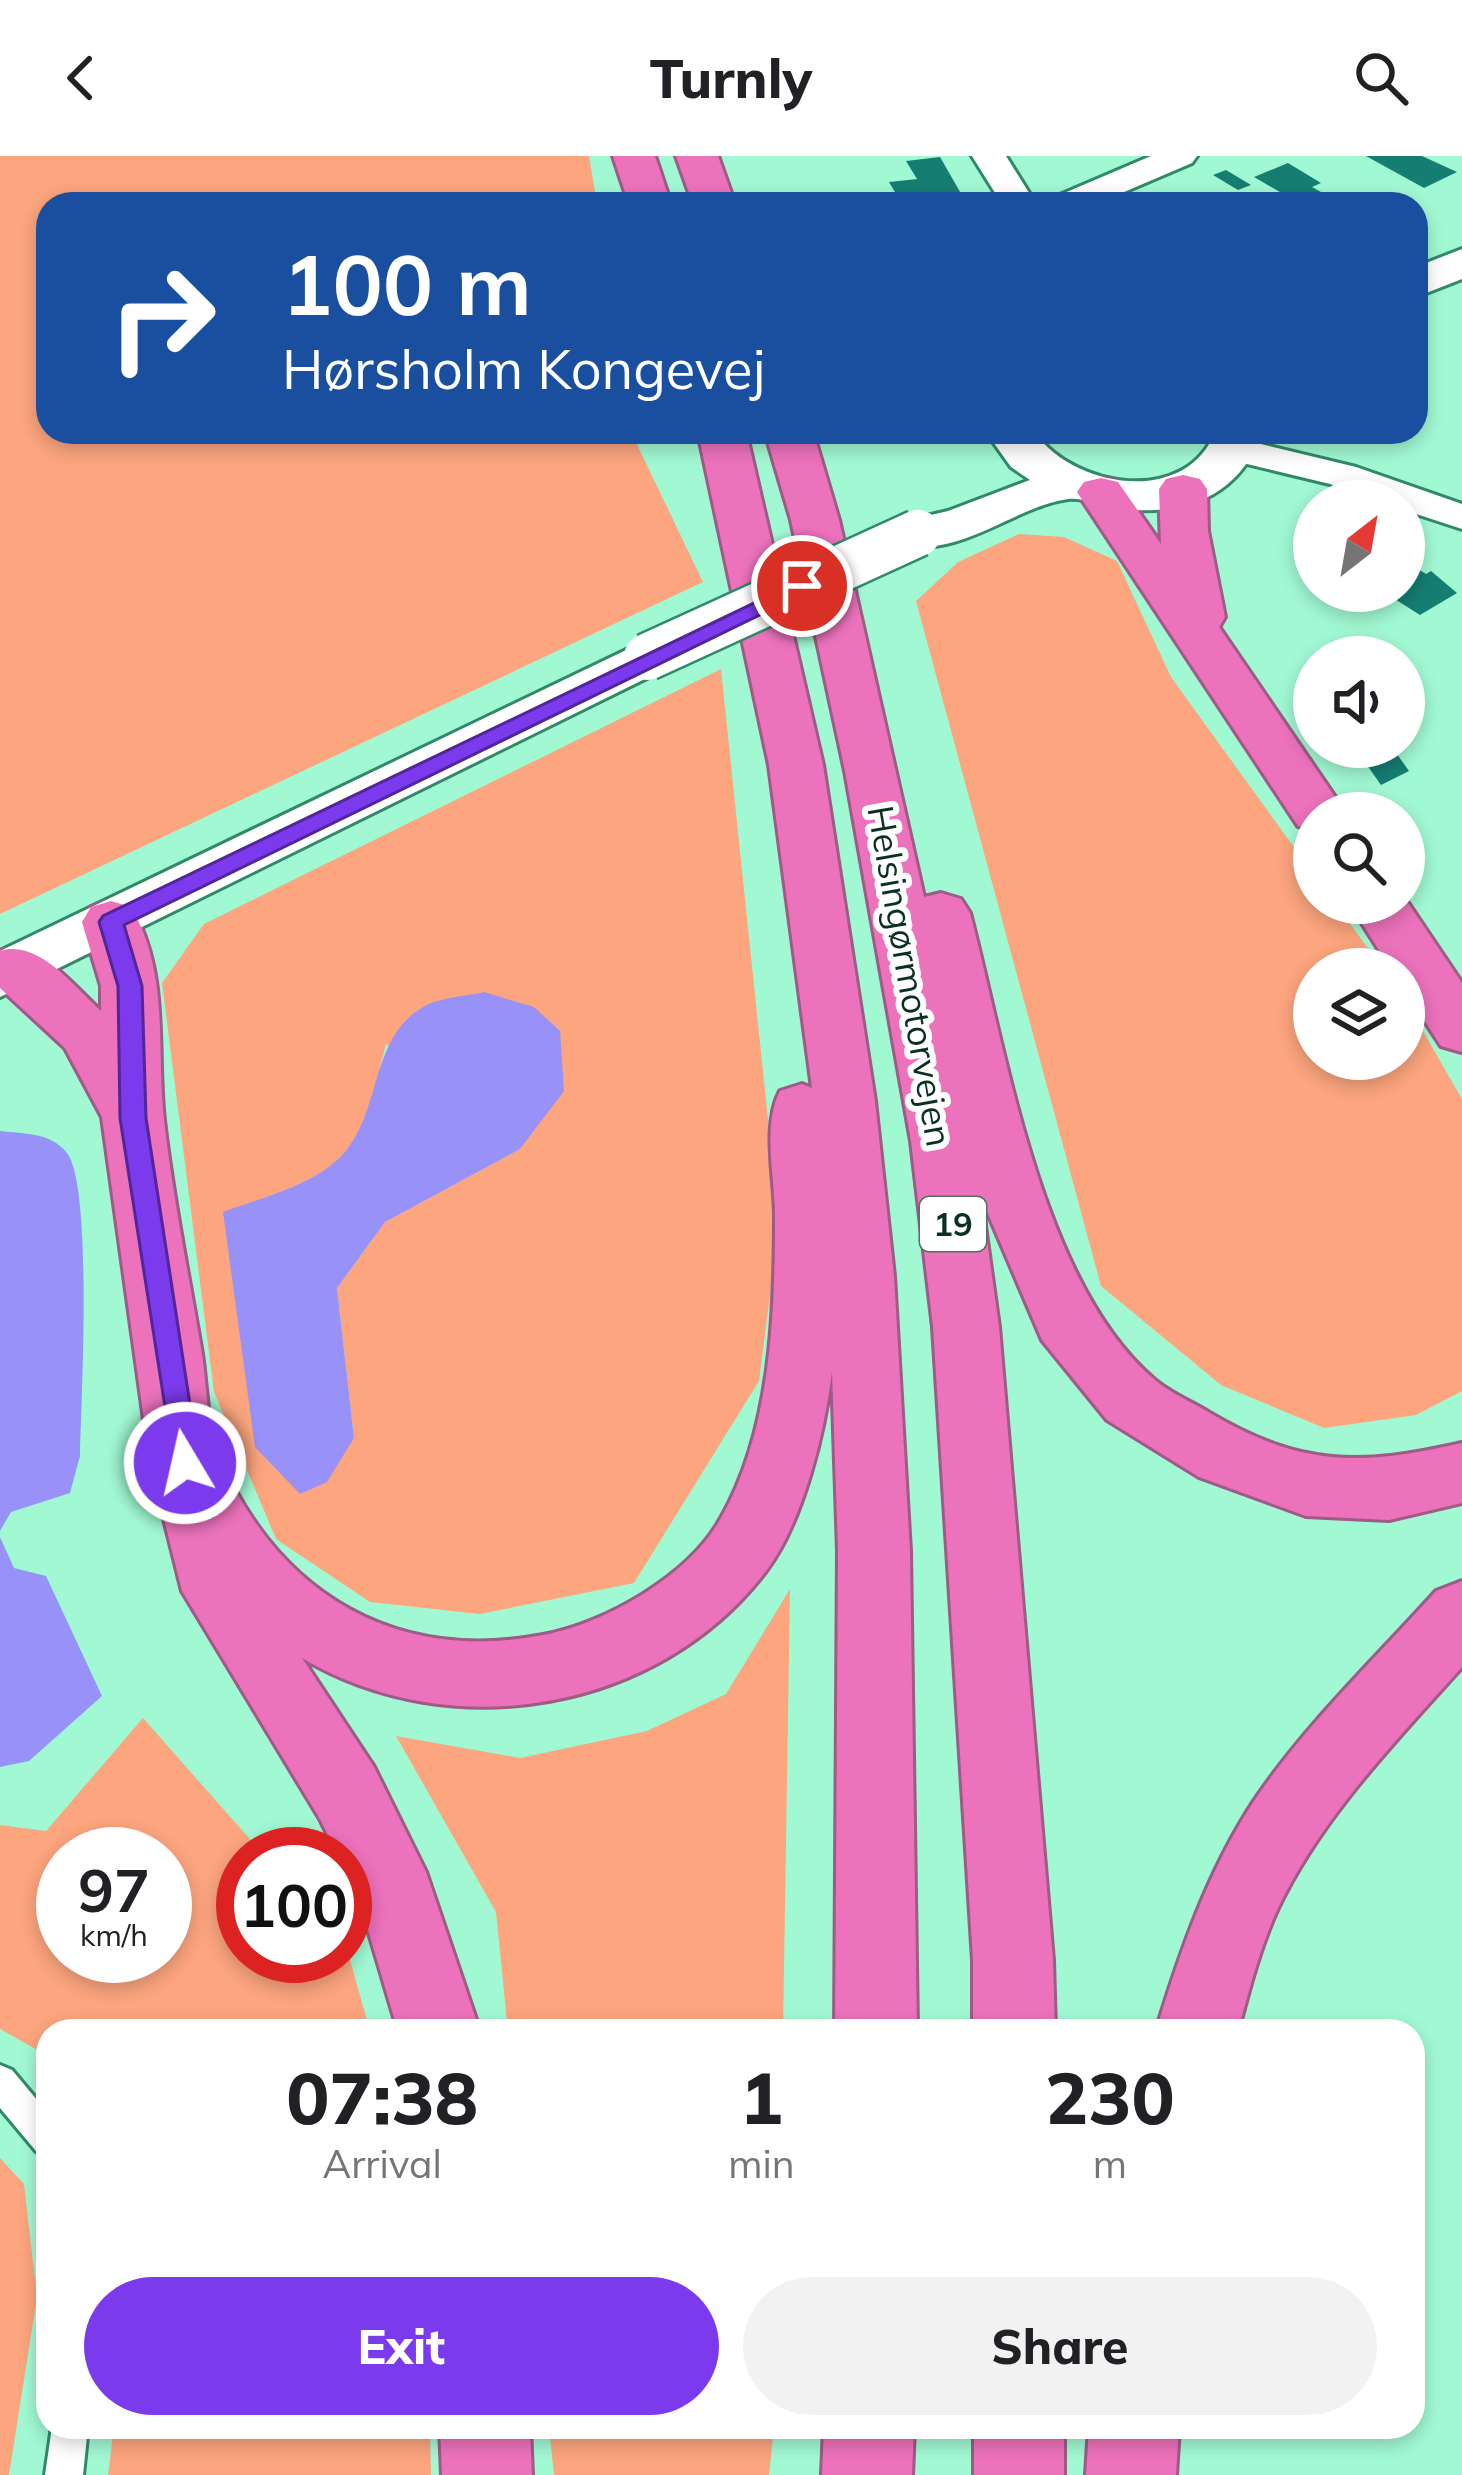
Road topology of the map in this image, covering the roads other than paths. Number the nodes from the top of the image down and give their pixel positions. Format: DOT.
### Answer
graph roads {
  1 [pos="634,156"];
  2 [pos="697,156"];
  3 [pos="989,156"];
  4 [pos="1180,156"];
  5 [pos="646,192"];
  6 [pos="710,192"];
  7 [pos="1012,192"];
  8 [pos="1095,192"];
  9 [pos="1462,262"];
  10 [pos="1428,278"];
  11 [pos="725,444"];
  12 [pos="793,444"];
  13 [pos="814,444"];
  14 [pos="1015,444"];
  15 [pos="1018,444"];
  16 [pos="1236,444"];
  17 [pos="1247,444"];
  18 [pos="1084,488"];
  19 [pos="1183,489"];
  20 [pos="1462,518"];
  21 [pos="918,532"];
  22 [pos="1206,644"];
  23 [pos="796,765"];
  24 [pos="1304,792"];
  25 [pos="111,922"];
  26 [pos="1392,924"];
  27 [pos="8,972"];
  28 [pos="1462,1030"];
  29 [pos="133,1118"];
  30 [pos="185,1463"];
  31 [pos="1462,1473"];
  32 [pos="1462,1614"];
  33 [pos="435,2019"];
  34 [pos="876,2019"];
  35 [pos="1014,2019"];
  36 [pos="1201,2019"];
  37 [pos="0,2082"];
  38 [pos="36,2125"];
  39 [pos="68,2439"];
  40 [pos="486,2439"];
  41 [pos="868,2439"];
  42 [pos="1018,2439"];
  43 [pos="1133,2439"];
  44 [pos="64,2475"];
  45 [pos="487,2475"];
  46 [pos="867,2475"];
  47 [pos="1019,2475"];
  48 [pos="1131,2475"];
  1 -- 5 [label="highway"];
  2 -- 6 [label="highway"];
  3 -- 7 [label="street"];
  4 -- 8 [label="street"];
  9 -- 10 [label="main road"];
  11 -- 23 [label="highway"];
  12 -- 35 [label="highway, Helsingørmotorvejen / 19"];
  13 -- 31 [label="highway"];
  14 -- 21 [label="main road"];
  15 -- 18 [label="main road"];
  16 -- 19 [label="main road"];
  17 -- 20 [label="street"];
  18 -- 19 [label="main road"];
  18 -- 21 [label="main road"];
  18 -- 22 [label="highway"];
  19 -- 22 [label="highway"];
  21 -- 25 [label="main road, bridge"];
  22 -- 24 [label="highway"];
  23 -- 30 [label="highway"];
  23 -- 34 [label="highway"];
  25 -- 27 [label="main road"];
  25 -- 29 [label="highway"];
  26 -- 28 [label="highway"];
  27 -- 29 [label="highway"];
  29 -- 30 [label="highway"];
  30 -- 33 [label="highway"];
  32 -- 36 [label="highway"];
  37 -- 38 [label="lane"];
  39 -- 44 [label="lane"];
  40 -- 45 [label="highway"];
  41 -- 46 [label="highway"];
  42 -- 47 [label="highway"];
  43 -- 48 [label="highway"];
}
